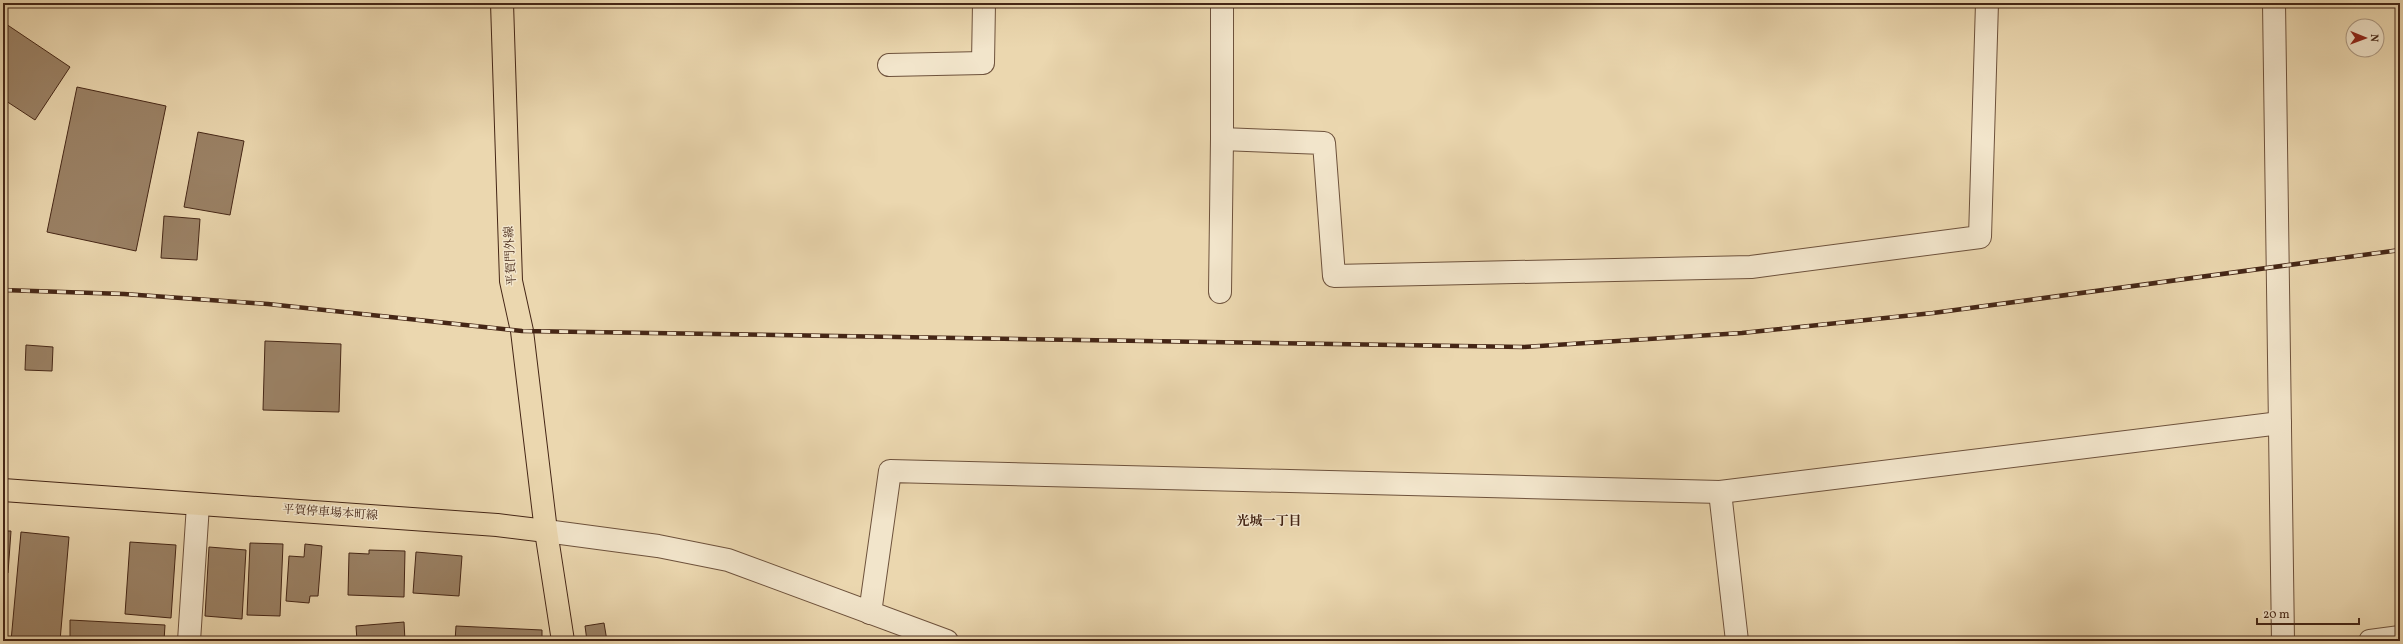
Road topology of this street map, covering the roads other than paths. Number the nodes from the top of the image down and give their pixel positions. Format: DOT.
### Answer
graph roads {
  1 [pos="502,3"];
  2 [pos="984,3"];
  3 [pos="1222,3"];
  4 [pos="1987,3"];
  5 [pos="2274,3"];
  6 [pos="889,65"];
  7 [pos="1222,139"];
  8 [pos="1220,292"];
  9 [pos="2280,423"];
  10 [pos="3,490"];
  11 [pos="1720,492"];
  12 [pos="198,504"];
  13 [pos="546,531"];
  14 [pos="870,613"];
  15 [pos="2400,637"];
  16 [pos="189,641"];
  17 [pos="563,641"];
  18 [pos="947,641"];
  19 [pos="1737,641"];
  20 [pos="2283,641"];
  21 [pos="2370,641"];
  1 -- 13 [label="main road, 平賀門外線"];
  2 -- 6 [label="street"];
  3 -- 7 [label="street"];
  4 -- 7 [label="street"];
  5 -- 9 [label="street"];
  7 -- 8 [label="street"];
  9 -- 11 [label="street"];
  9 -- 20 [label="street"];
  10 -- 12 [label="main road, 平賀停車場本町線"];
  11 -- 14 [label="street"];
  11 -- 19 [label="street"];
  12 -- 13 [label="main road, 平賀停車場本町線"];
  12 -- 16 [label="street"];
  13 -- 14 [label="street"];
  13 -- 17 [label="main road"];
  14 -- 18 [label="street"];
  15 -- 21 [label="street"];
}
